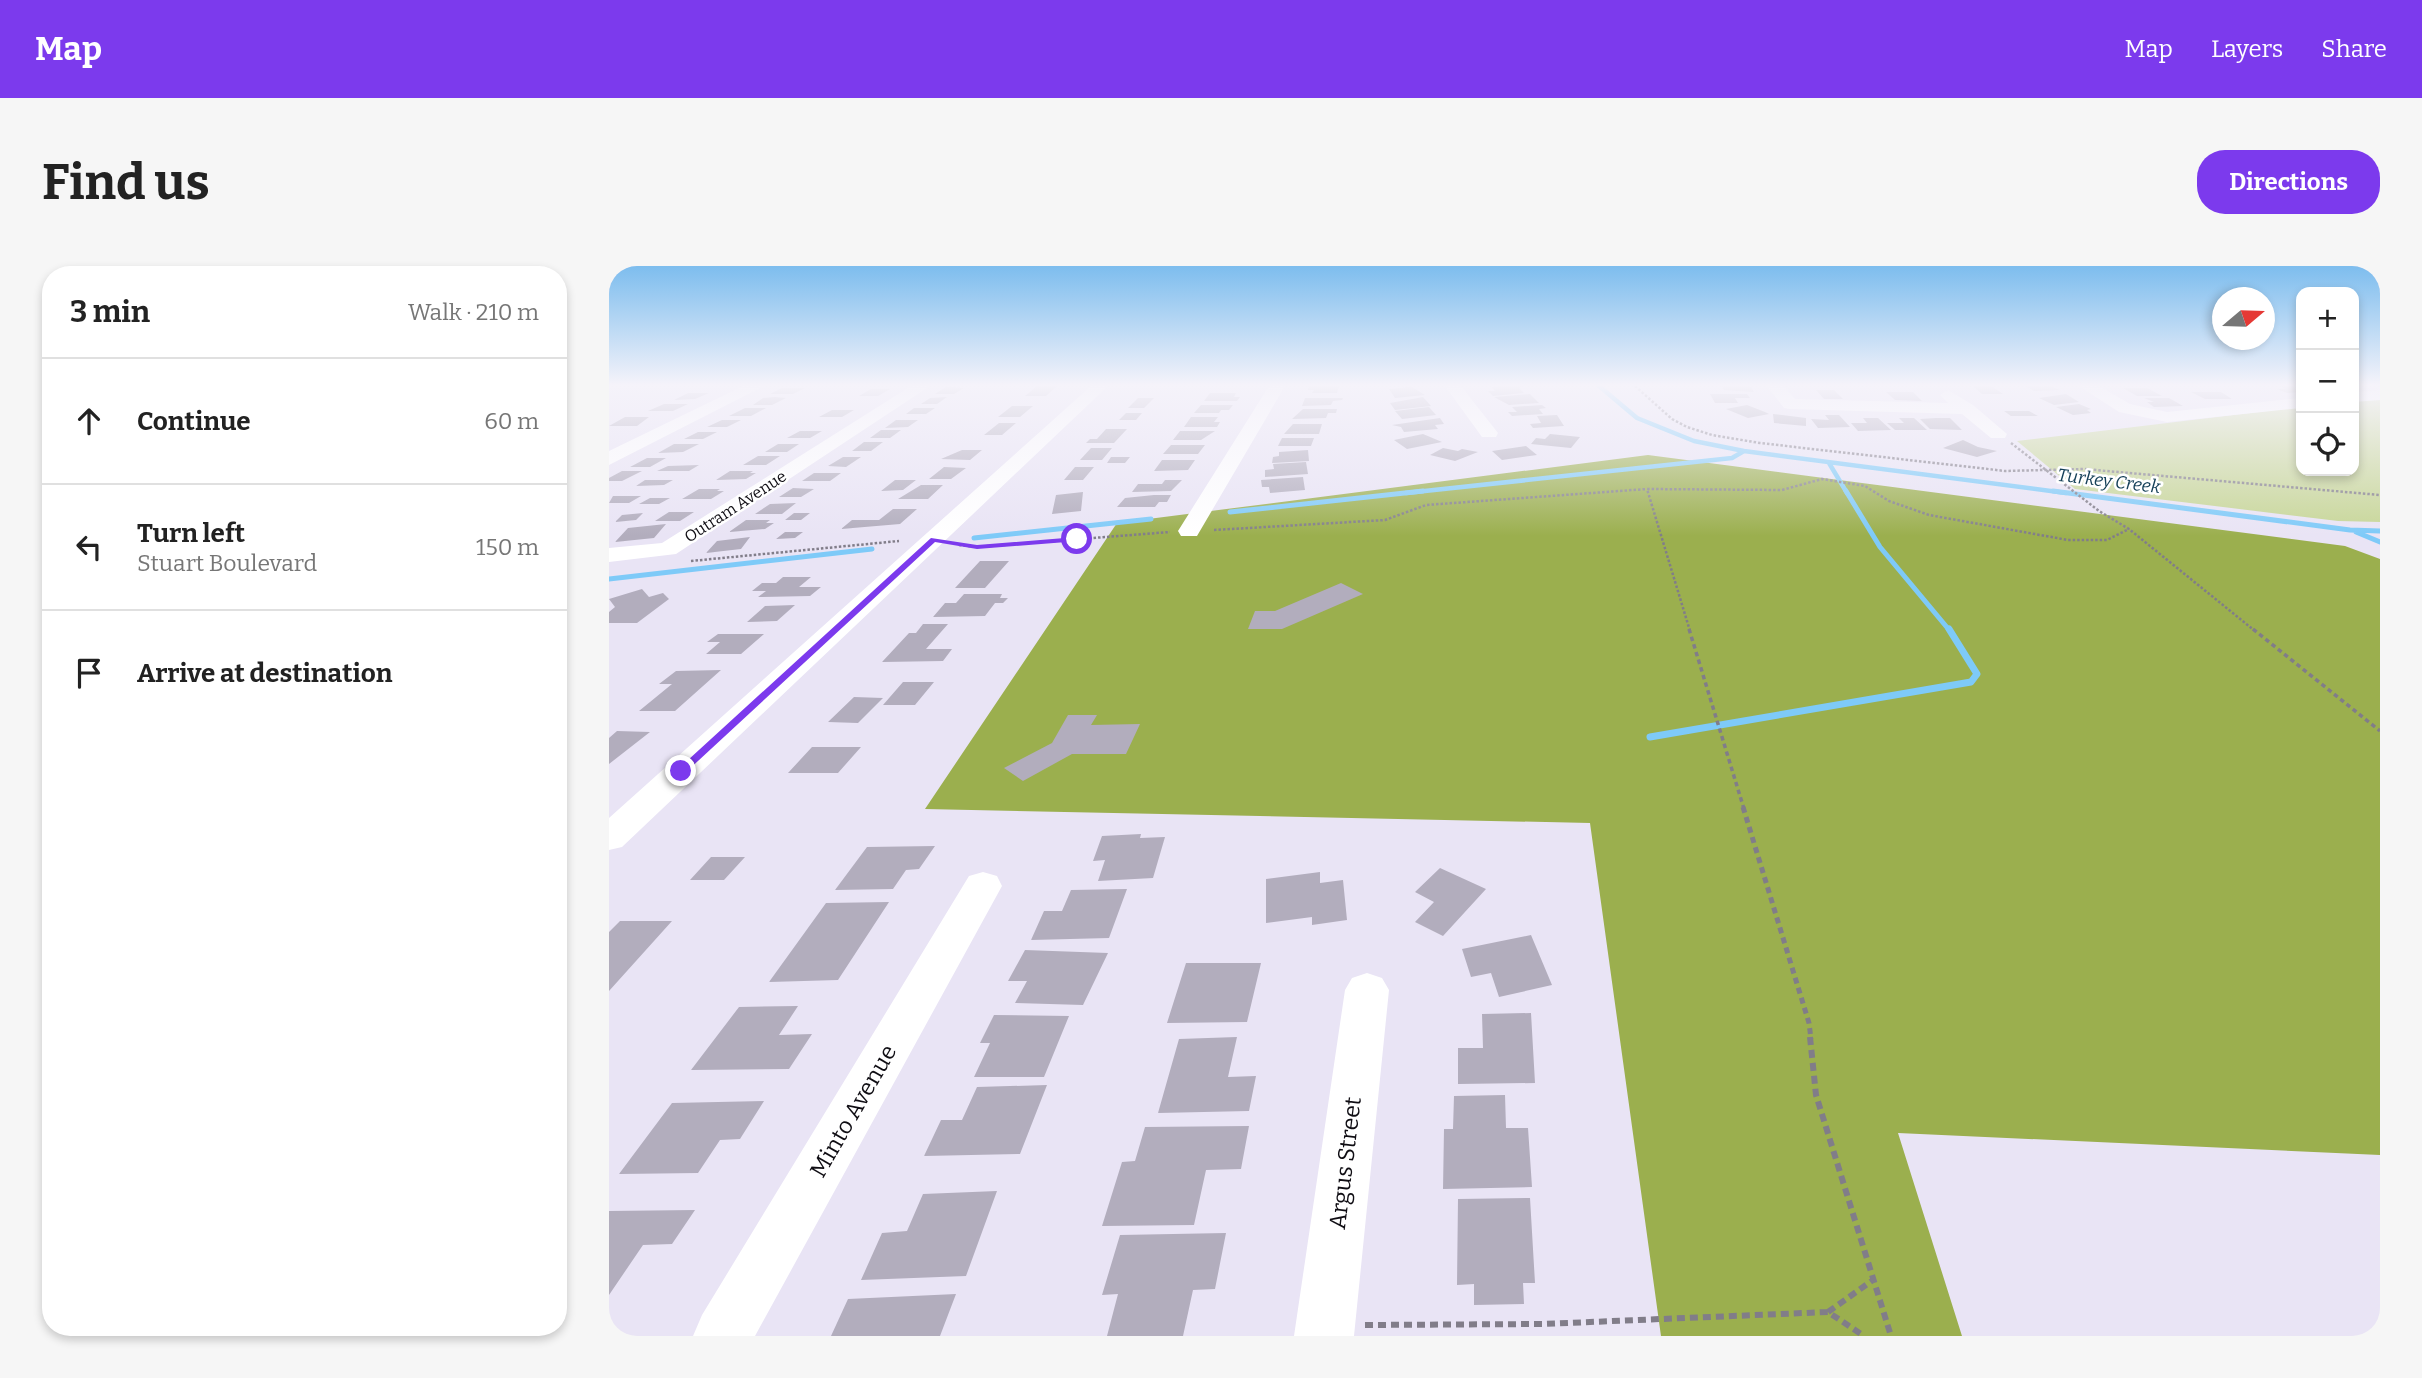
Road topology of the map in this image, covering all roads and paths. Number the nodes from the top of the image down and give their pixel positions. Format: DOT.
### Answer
graph roads {
  1 [pos="655,436"];
  2 [pos="844,436"];
  3 [pos="1046,436"];
  4 [pos="1247,436"];
  5 [pos="1720,436"];
  6 [pos="2001,436"];
  7 [pos="609,459"];
  8 [pos="2048,471"];
  9 [pos="1647,489"];
  10 [pos="2380,495"];
  11 [pos="2129,529"];
  12 [pos="1189,531"];
  13 [pos="934,540"];
  14 [pos="609,555"];
  15 [pos="685,562"];
  16 [pos="2380,731"];
  17 [pos="626,806"];
  18 [pos="609,838"];
  19 [pos="983,886"];
  20 [pos="1367,990"];
  21 [pos="1874,1279"];
  22 [pos="1828,1312"];
  23 [pos="1324,1331"];
  24 [pos="723,1336"];
  25 [pos="1864,1336"];
  26 [pos="1891,1336"];
  1 -- 7 [label="street"];
  2 -- 14 [label="street, Outram Avenue"];
  3 -- 13 [label="street"];
  4 -- 12 [label="street"];
  5 -- 8 [label="path"];
  6 -- 8 [label="path"];
  8 -- 10 [label="path"];
  8 -- 11 [label="path"];
  9 -- 11 [label="path"];
  9 -- 12 [label="path"];
  9 -- 21 [label="path"];
  11 -- 16 [label="path"];
  12 -- 13 [label="path"];
  13 -- 15 [label="path"];
  13 -- 17 [label="street"];
  17 -- 18 [label="street"];
  19 -- 24 [label="street, Minto Avenue"];
  20 -- 23 [label="street, Argus Street"];
  21 -- 22 [label="path"];
  21 -- 26 [label="path"];
  22 -- 23 [label="path"];
  22 -- 25 [label="path"];
}
